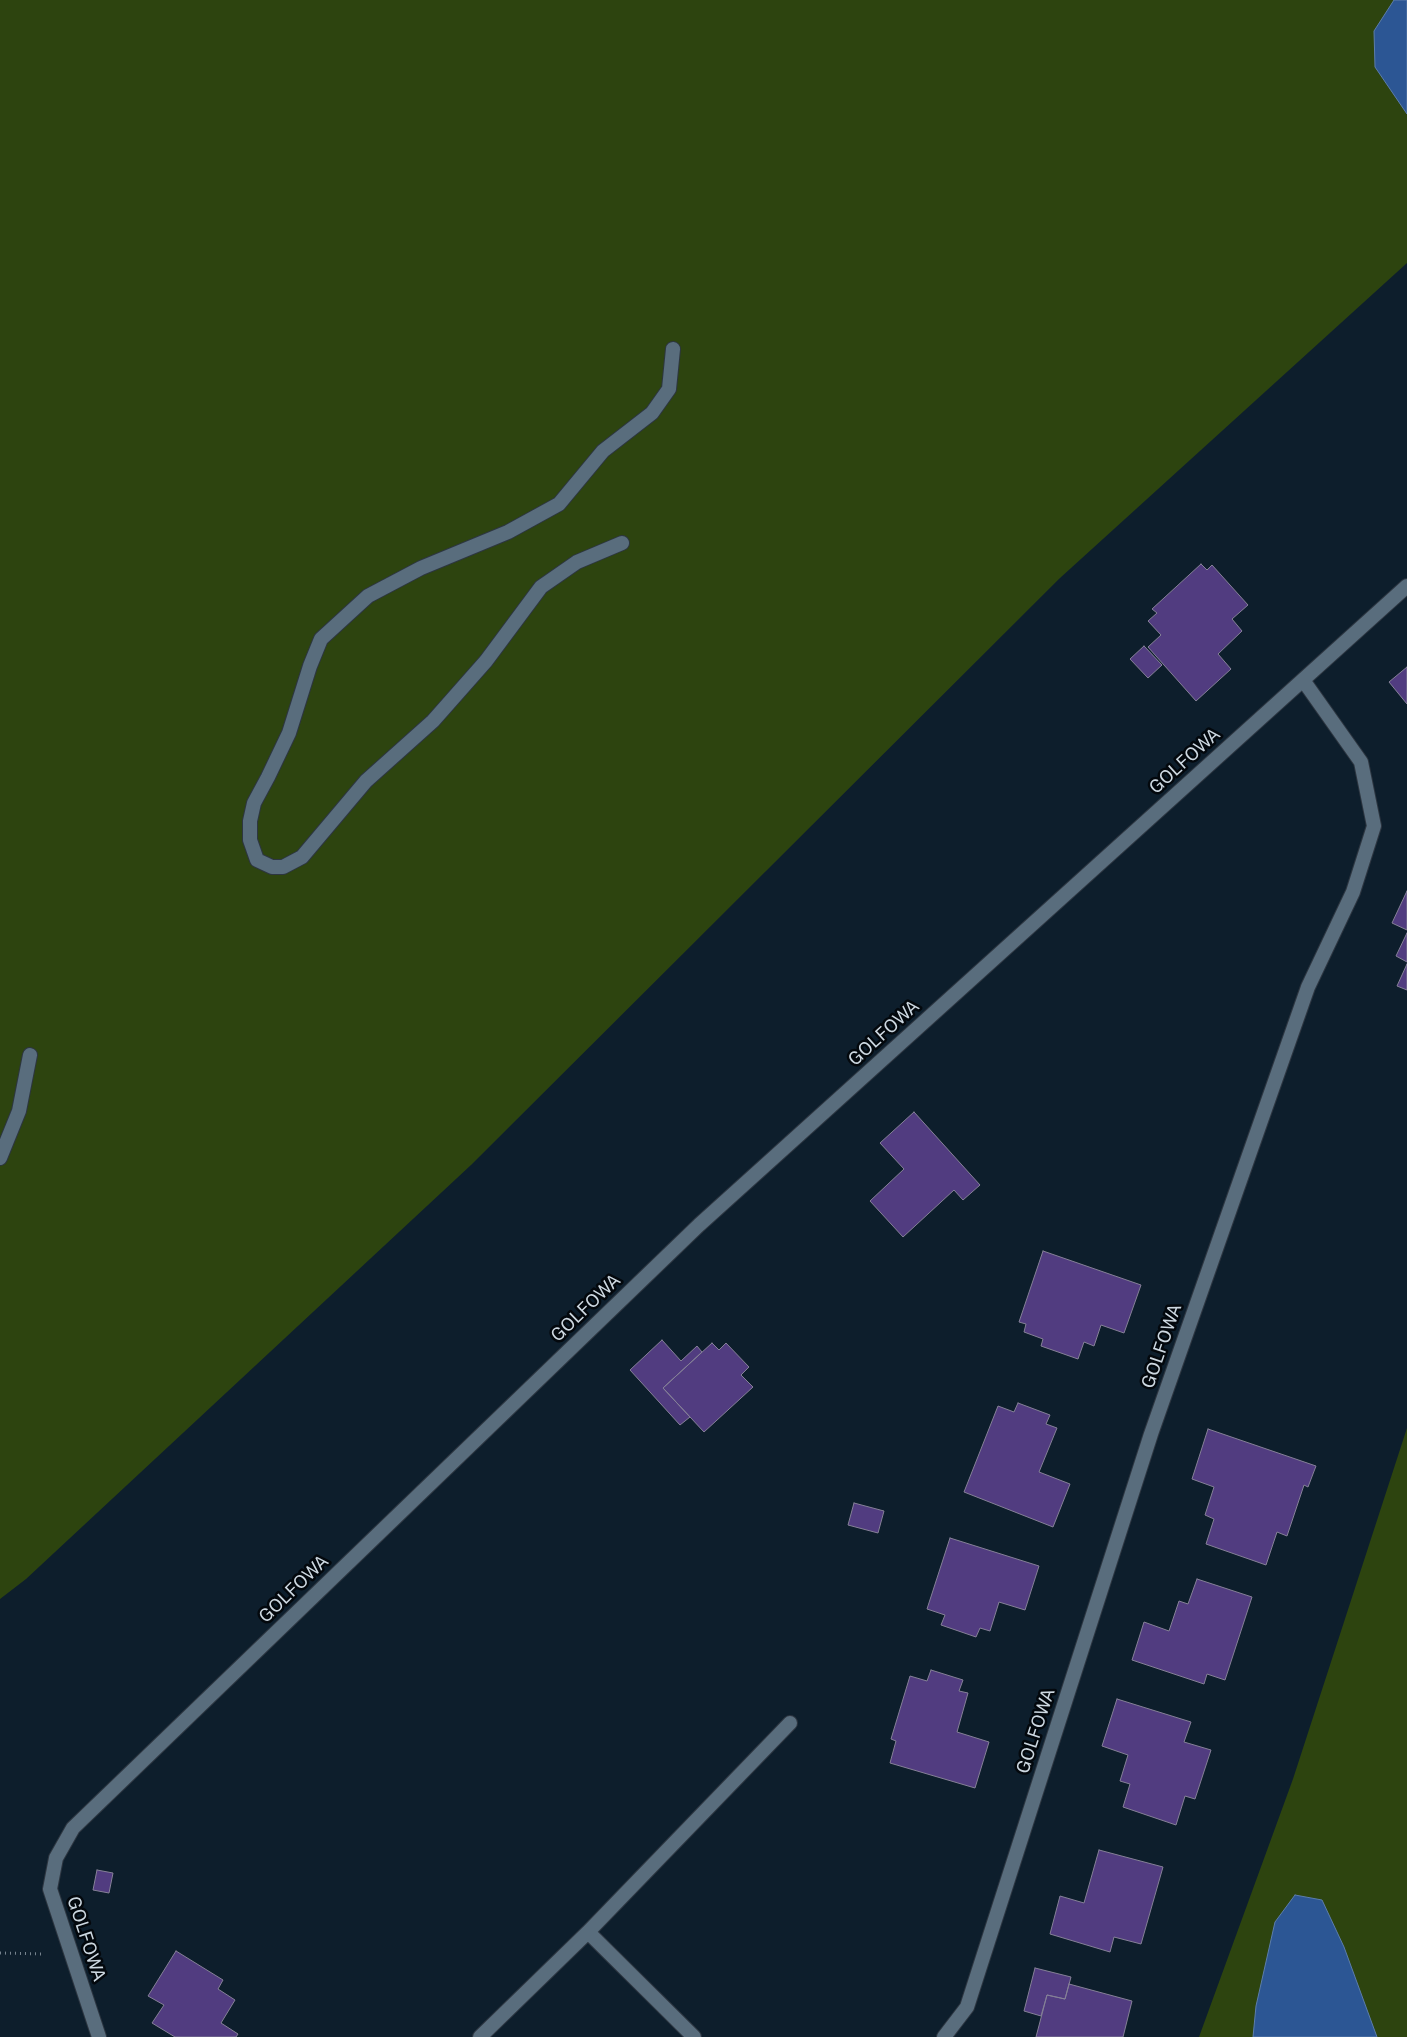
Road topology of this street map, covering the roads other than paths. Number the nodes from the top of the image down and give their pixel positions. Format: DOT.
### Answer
graph roads {
  1 [pos="673,349"];
  2 [pos="622,544"];
  3 [pos="1407,586"];
  4 [pos="1303,680"];
  5 [pos="30,1055"];
  6 [pos="0,1158"];
  7 [pos="790,1722"];
  8 [pos="588,1932"];
  9 [pos="99,2037"];
  10 [pos="480,2037"];
  11 [pos="694,2037"];
  12 [pos="944,2037"];
  1 -- 2 [label="lane"];
  3 -- 4 [label="lane, GOLFOWA"];
  4 -- 9 [label="lane, GOLFOWA"];
  4 -- 12 [label="lane, GOLFOWA"];
  5 -- 6 [label="lane"];
  7 -- 8 [label="lane"];
  8 -- 10 [label="lane"];
  8 -- 11 [label="lane"];
}
